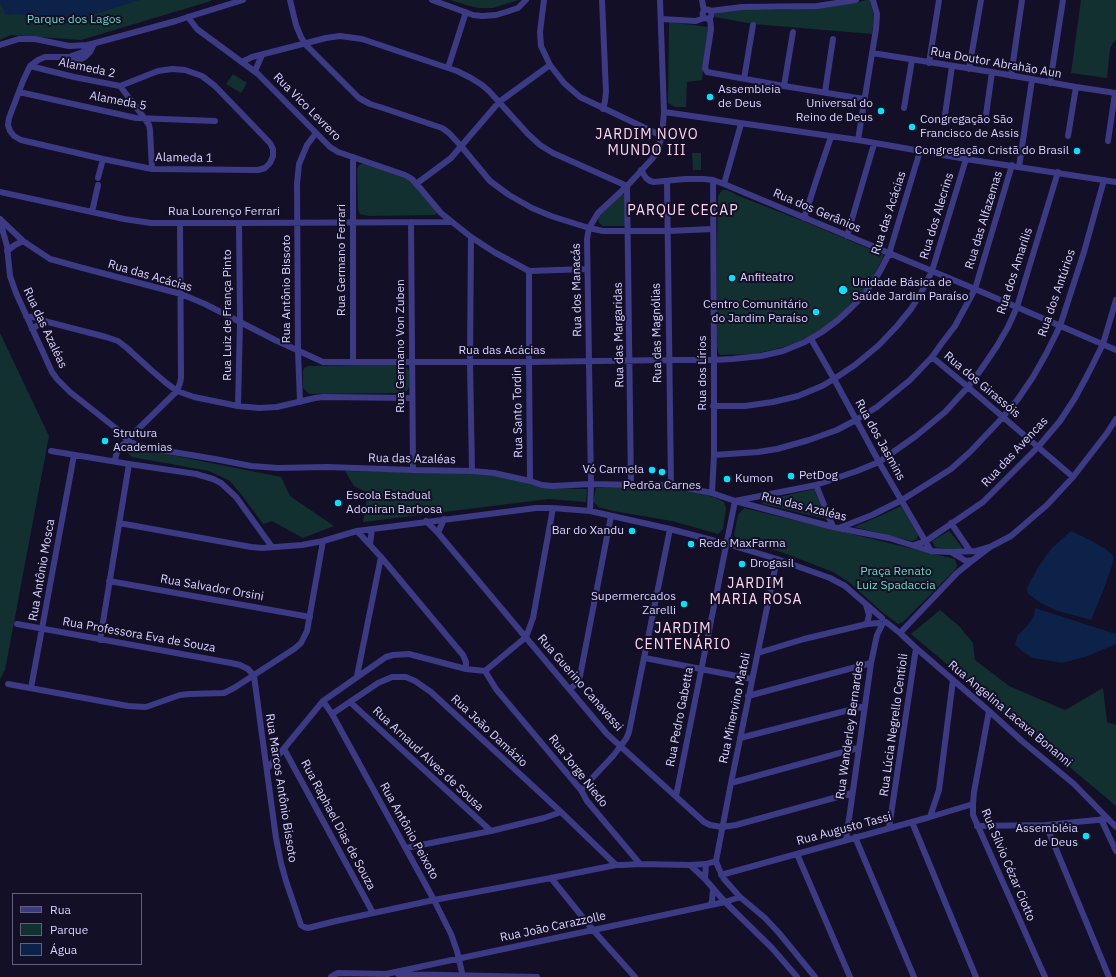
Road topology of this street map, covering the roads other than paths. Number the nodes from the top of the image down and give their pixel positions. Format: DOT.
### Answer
graph roads {
  1 [pos="216,0"];
  2 [pos="243,0"];
  3 [pos="290,0"];
  4 [pos="432,0"];
  5 [pos="526,0"];
  6 [pos="602,0"];
  7 [pos="660,0"];
  8 [pos="702,0"];
  9 [pos="741,0"];
  10 [pos="779,0"];
  11 [pos="856,0"];
  12 [pos="873,0"];
  13 [pos="939,0"];
  14 [pos="981,0"];
  15 [pos="1022,0"];
  16 [pos="1063,0"];
  17 [pos="542,1"];
  18 [pos="817,3"];
  19 [pos="219,7"];
  20 [pos="742,7"];
  21 [pos="779,8"];
  22 [pos="707,11"];
  23 [pos="466,12"];
  24 [pos="188,17"];
  25 [pos="707,18"];
  26 [pos="661,20"];
  27 [pos="753,25"];
  28 [pos="793,32"];
  29 [pos="833,39"];
  30 [pos="91,44"];
  31 [pos="305,44"];
  32 [pos="0,45"];
  33 [pos="872,53"];
  34 [pos="262,55"];
  35 [pos="912,60"];
  36 [pos="242,62"];
  37 [pos="929,62"];
  38 [pos="550,65"];
  39 [pos="30,66"];
  40 [pos="952,66"];
  41 [pos="448,68"];
  42 [pos="969,69"];
  43 [pos="255,71"];
  44 [pos="992,72"];
  45 [pos="1011,76"];
  46 [pos="744,79"];
  47 [pos="1032,80"];
  48 [pos="1050,83"];
  49 [pos="120,86"];
  50 [pos="784,86"];
  51 [pos="1076,87"];
  52 [pos="19,92"];
  53 [pos="825,92"];
  54 [pos="1116,93"];
  55 [pos="864,99"];
  56 [pos="498,102"];
  57 [pos="904,108"];
  58 [pos="604,109"];
  59 [pos="664,112"];
  60 [pos="945,115"];
  61 [pos="145,119"];
  62 [pos="214,121"];
  63 [pos="985,122"];
  64 [pos="742,124"];
  65 [pos="316,133"];
  66 [pos="662,136"];
  67 [pos="1068,136"];
  68 [pos="832,137"];
  69 [pos="858,140"];
  70 [pos="1108,141"];
  71 [pos="874,144"];
  72 [pos="461,146"];
  73 [pos="920,151"];
  74 [pos="353,157"];
  75 [pos="103,159"];
  76 [pos="966,159"];
  77 [pos="1012,166"];
  78 [pos="1019,166"];
  79 [pos="152,169"];
  80 [pos="641,170"];
  81 [pos="1058,172"];
  82 [pos="98,178"];
  83 [pos="712,180"];
  84 [pos="1104,180"];
  85 [pos="667,181"];
  86 [pos="1116,182"];
  87 [pos="416,184"];
  88 [pos="724,184"];
  89 [pos="98,185"];
  90 [pos="627,186"];
  91 [pos="0,192"];
  92 [pos="92,212"];
  93 [pos="804,218"];
  94 [pos="0,220"];
  95 [pos="297,222"];
  96 [pos="410,222"];
  97 [pos="451,222"];
  98 [pos="239,223"];
  99 [pos="353,223"];
  100 [pos="180,224"];
  101 [pos="589,228"];
  102 [pos="713,229"];
  103 [pos="628,231"];
  104 [pos="668,231"];
  105 [pos="847,236"];
  106 [pos="471,237"];
  107 [pos="23,241"];
  108 [pos="7,251"];
  109 [pos="889,254"];
  110 [pos="587,269"];
  111 [pos="529,271"];
  112 [pos="932,271"];
  113 [pos="975,289"];
  114 [pos="181,294"];
  115 [pos="1116,300"];
  116 [pos="1017,307"];
  117 [pos="26,316"];
  118 [pos="44,321"];
  119 [pos="240,322"];
  120 [pos="1060,326"];
  121 [pos="32,329"];
  122 [pos="811,339"];
  123 [pos="1103,344"];
  124 [pos="1116,350"];
  125 [pos="298,351"];
  126 [pos="932,357"];
  127 [pos="589,360"];
  128 [pos="630,360"];
  129 [pos="668,360"];
  130 [pos="714,360"];
  131 [pos="353,362"];
  132 [pos="412,362"];
  133 [pos="470,362"];
  134 [pos="529,362"];
  135 [pos="834,379"];
  136 [pos="968,387"];
  137 [pos="177,390"];
  138 [pos="412,398"];
  139 [pos="300,402"];
  140 [pos="238,406"];
  141 [pos="713,406"];
  142 [pos="1003,417"];
  143 [pos="1116,419"];
  144 [pos="856,420"];
  145 [pos="127,440"];
  146 [pos="1038,447"];
  147 [pos="51,451"];
  148 [pos="714,454"];
  149 [pos="74,455"];
  150 [pos="115,461"];
  151 [pos="879,462"];
  152 [pos="129,464"];
  153 [pos="413,470"];
  154 [pos="472,471"];
  155 [pos="1073,477"];
  156 [pos="530,481"];
  157 [pos="591,484"];
  158 [pos="631,485"];
  159 [pos="671,486"];
  160 [pos="816,486"];
  161 [pos="712,493"];
  162 [pos="902,500"];
  163 [pos="735,501"];
  164 [pos="553,508"];
  165 [pos="590,511"];
  166 [pos="611,516"];
  167 [pos="444,519"];
  168 [pos="426,521"];
  169 [pos="119,523"];
  170 [pos="951,523"];
  171 [pos="836,527"];
  172 [pos="372,529"];
  173 [pos="670,529"];
  174 [pos="357,531"];
  175 [pos="438,534"];
  176 [pos="323,541"];
  177 [pos="926,541"];
  178 [pos="370,544"];
  179 [pos="727,544"];
  180 [pos="914,545"];
  181 [pos="272,547"];
  182 [pos="990,548"];
  183 [pos="931,551"];
  184 [pos="973,551"];
  185 [pos="951,552"];
  186 [pos="381,557"];
  187 [pos="777,559"];
  188 [pos="969,560"];
  189 [pos="110,581"];
  190 [pos="866,605"];
  191 [pos="310,617"];
  192 [pos="882,622"];
  193 [pos="18,624"];
  194 [pos="867,624"];
  195 [pos="42,629"];
  196 [pos="900,633"];
  197 [pos="526,637"];
  198 [pos="100,640"];
  199 [pos="916,648"];
  200 [pos="758,653"];
  201 [pos="644,658"];
  202 [pos="871,663"];
  203 [pos="466,669"];
  204 [pos="701,669"];
  205 [pos="485,671"];
  206 [pos="254,676"];
  207 [pos="357,676"];
  208 [pos="752,679"];
  209 [pos="952,680"];
  210 [pos="8,684"];
  211 [pos="31,688"];
  212 [pos="570,689"];
  213 [pos="748,696"];
  214 [pos="323,701"];
  215 [pos="350,702"];
  216 [pos="865,706"];
  217 [pos="989,711"];
  218 [pos="332,714"];
  219 [pos="740,738"];
  220 [pos="621,746"];
  221 [pos="284,748"];
  222 [pos="858,748"];
  223 [pos="267,769"];
  224 [pos="731,783"];
  225 [pos="582,790"];
  226 [pos="852,793"];
  227 [pos="676,796"];
  228 [pos="973,804"];
  229 [pos="561,812"];
  230 [pos="930,817"];
  231 [pos="1104,819"];
  232 [pos="912,822"];
  233 [pos="1046,825"];
  234 [pos="977,826"];
  235 [pos="722,827"];
  236 [pos="1116,827"];
  237 [pos="889,828"];
  238 [pos="491,831"];
  239 [pos="855,837"];
  240 [pos="846,840"];
  241 [pos="406,848"];
  242 [pos="1116,851"];
  243 [pos="797,854"];
  244 [pos="716,861"];
  245 [pos="616,864"];
  246 [pos="640,864"];
  247 [pos="706,864"];
  248 [pos="690,866"];
  249 [pos="721,875"];
  250 [pos="551,878"];
  251 [pos="705,879"];
  252 [pos="713,889"];
  253 [pos="740,897"];
  254 [pos="434,900"];
  255 [pos="725,902"];
  256 [pos="710,905"];
  257 [pos="373,913"];
  258 [pos="593,930"];
  259 [pos="459,959"];
  260 [pos="386,974"];
  261 [pos="463,976"];
  262 [pos="331,977"];
  263 [pos="537,977"];
  264 [pos="634,977"];
  265 [pos="797,977"];
  266 [pos="815,977"];
  267 [pos="850,977"];
  268 [pos="914,977"];
  269 [pos="976,977"];
  270 [pos="1045,977"];
  271 [pos="1109,977"];
  1 -- 19 [label="street"];
  2 -- 19 [label="street"];
  3 -- 31 [label="street"];
  4 -- 23 [label="street"];
  5 -- 23 [label="street"];
  6 -- 58 [label="street"];
  7 -- 26 [label="street, Rua dos Manacás"];
  8 -- 22 [label="street"];
  9 -- 20 [label="street"];
  10 -- 21 [label="street"];
  11 -- 18 [label="street"];
  12 -- 33 [label="street"];
  13 -- 37 [label="street"];
  14 -- 42 [label="street"];
  15 -- 45 [label="street"];
  16 -- 48 [label="street"];
  17 -- 38 [label="street"];
  18 -- 21 [label="street"];
  19 -- 24 [label="street"];
  20 -- 21 [label="street"];
  20 -- 22 [label="street"];
  22 -- 25 [label="street"];
  23 -- 41 [label="street"];
  24 -- 30 [label="street"];
  24 -- 36 [label="street, Rua Vico Levrero"];
  25 -- 26 [label="street"];
  25 -- 46 [label="street"];
  26 -- 59 [label="street, Rua dos Manacás"];
  27 -- 46 [label="street"];
  28 -- 50 [label="street"];
  29 -- 53 [label="street"];
  30 -- 32 [label="street"];
  30 -- 39 [label="street"];
  31 -- 34 [label="street"];
  31 -- 41 [label="street"];
  31 -- 72 [label="street"];
  33 -- 35 [label="street, Rua Doutor Abrahão Aun"];
  33 -- 55 [label="street"];
  34 -- 36 [label="street"];
  34 -- 43 [label="street"];
  35 -- 37 [label="street, Rua Doutor Abrahão Aun"];
  35 -- 57 [label="street"];
  36 -- 43 [label="street, Rua Vico Levrero"];
  37 -- 40 [label="street, Rua Doutor Abrahão Aun"];
  38 -- 56 [label="street"];
  38 -- 58 [label="street"];
  39 -- 49 [label="street, Alameda 2"];
  39 -- 52 [label="street, Alameda 1"];
  40 -- 42 [label="street, Rua Doutor Abrahão Aun"];
  40 -- 60 [label="street"];
  41 -- 56 [label="street"];
  42 -- 44 [label="street, Rua Doutor Abrahão Aun"];
  43 -- 65 [label="street, Rua Vico Levrero"];
  44 -- 45 [label="street, Rua Doutor Abrahão Aun"];
  44 -- 63 [label="street"];
  45 -- 47 [label="street, Rua Doutor Abrahão Aun"];
  46 -- 50 [label="street"];
  47 -- 48 [label="street, Rua Doutor Abrahão Aun"];
  47 -- 78 [label="street"];
  48 -- 51 [label="street, Rua Doutor Abrahão Aun"];
  49 -- 61 [label="street, Alameda 2"];
  49 -- 79 [label="street, Alameda 1"];
  50 -- 53 [label="street"];
  51 -- 54 [label="street, Rua Doutor Abrahão Aun"];
  51 -- 67 [label="street"];
  52 -- 61 [label="street, Alameda 5"];
  52 -- 75 [label="street, Alameda 1"];
  53 -- 55 [label="street"];
  54 -- 70 [label="street"];
  55 -- 69 [label="street"];
  56 -- 72 [label="street"];
  56 -- 90 [label="street"];
  58 -- 66 [label="street"];
  59 -- 64 [label="street"];
  59 -- 66 [label="street, Rua dos Manacás"];
  61 -- 62 [label="street, Alameda 5"];
  61 -- 79 [label="street, Alameda 2"];
  64 -- 68 [label="street"];
  64 -- 88 [label="street"];
  65 -- 74 [label="street, Rua Vico Levrero"];
  65 -- 95 [label="street, Rua Antônio Bissoto"];
  66 -- 80 [label="street, Rua dos Manacás"];
  68 -- 69 [label="street"];
  68 -- 93 [label="street"];
  69 -- 71 [label="street"];
  71 -- 73 [label="street"];
  71 -- 105 [label="street"];
  72 -- 87 [label="street"];
  72 -- 101 [label="street"];
  73 -- 76 [label="street"];
  73 -- 109 [label="street, Rua das Acácias"];
  74 -- 87 [label="street, Rua Vico Levrero"];
  74 -- 99 [label="street, Rua Germano Ferrari"];
  75 -- 79 [label="street, Alameda 1"];
  75 -- 82 [label="street"];
  76 -- 77 [label="street"];
  76 -- 112 [label="street, Rua dos Alecrins"];
  77 -- 78 [label="street"];
  77 -- 113 [label="street, Rua das Alfazemas"];
  78 -- 81 [label="street"];
  80 -- 85 [label="street, Rua dos Gerânios"];
  80 -- 90 [label="street, Rua dos Manacás"];
  81 -- 84 [label="street"];
  81 -- 116 [label="street, Rua dos Amarílis"];
  83 -- 85 [label="street, Rua dos Gerânios"];
  83 -- 88 [label="street, Rua dos Gerânios"];
  83 -- 102 [label="street, Rua dos Lírios"];
  84 -- 86 [label="street"];
  84 -- 120 [label="street, Rua dos Antúrios"];
  85 -- 104 [label="street, Rua das Magnólias"];
  87 -- 97 [label="street, Rua Vico Levrero"];
  88 -- 93 [label="street, Rua dos Gerânios"];
  89 -- 92 [label="street"];
  90 -- 101 [label="street, Rua dos Manacás"];
  90 -- 103 [label="street, Rua das Margaridas"];
  91 -- 92 [label="street, Rua Lourenço Ferrari"];
  92 -- 100 [label="street, Rua Lourenço Ferrari"];
  93 -- 105 [label="street, Rua dos Gerânios"];
  94 -- 107 [label="street, Rua das Acácias"];
  94 -- 108 [label="street, Rua das Azaléas"];
  95 -- 98 [label="street, Rua Lourenço Ferrari"];
  95 -- 99 [label="street, Rua Lourenço Ferrari"];
  95 -- 125 [label="street, Rua Antônio Bissoto"];
  96 -- 97 [label="street, Rua Lourenço Ferrari"];
  96 -- 99 [label="street, Rua Lourenço Ferrari"];
  96 -- 132 [label="street, Rua Germano Von Zuben"];
  97 -- 106 [label="street, Rua Vico Levrero"];
  98 -- 100 [label="street, Rua Lourenço Ferrari"];
  98 -- 119 [label="street, Rua Luiz de França Pinto"];
  99 -- 131 [label="street, Rua Germano Ferrari"];
  100 -- 114 [label="street"];
  101 -- 103 [label="street"];
  101 -- 110 [label="street, Rua dos Manacás"];
  102 -- 104 [label="street"];
  102 -- 130 [label="street, Rua dos Lírios"];
  103 -- 104 [label="street"];
  103 -- 128 [label="street, Rua das Margaridas"];
  104 -- 129 [label="street, Rua das Magnólias"];
  105 -- 109 [label="street, Rua dos Gerânios"];
  106 -- 111 [label="street, Rua Vico Levrero"];
  106 -- 133 [label="street"];
  107 -- 108 [label="street"];
  107 -- 114 [label="street, Rua das Acácias"];
  108 -- 117 [label="street, Rua das Azaléas"];
  109 -- 112 [label="street, Rua dos Gerânios"];
  109 -- 122 [label="street, Rua das Acácias"];
  110 -- 111 [label="street"];
  110 -- 127 [label="street, Rua dos Manacás"];
  111 -- 134 [label="street, Rua Santo Tordin"];
  112 -- 113 [label="street, Rua dos Gerânios"];
  112 -- 135 [label="street, Rua dos Alecrins"];
  113 -- 116 [label="street, Rua dos Gerânios"];
  113 -- 126 [label="street, Rua das Alfazemas"];
  114 -- 119 [label="street, Rua das Acácias"];
  114 -- 137 [label="street"];
  115 -- 123 [label="street, Rua das Avencas"];
  116 -- 120 [label="street, Rua dos Gerânios"];
  116 -- 136 [label="street, Rua dos Amarílis"];
  117 -- 118 [label="street"];
  117 -- 121 [label="street, Rua das Azaléas"];
  118 -- 121 [label="street"];
  118 -- 137 [label="street"];
  119 -- 125 [label="street, Rua das Acácias"];
  119 -- 140 [label="street, Rua Luiz de França Pinto"];
  120 -- 123 [label="street, Rua dos Gerânios"];
  120 -- 142 [label="street, Rua dos Antúrios"];
  121 -- 145 [label="street, Rua das Azaléas"];
  122 -- 130 [label="street, Rua das Acácias"];
  122 -- 135 [label="street, Rua dos Jasmins"];
  123 -- 124 [label="street, Rua dos Gerânios"];
  123 -- 146 [label="street, Rua das Avencas"];
  125 -- 131 [label="street, Rua das Acácias"];
  125 -- 139 [label="street, Rua Antônio Bissoto"];
  126 -- 136 [label="street, Rua dos Girassóis"];
  126 -- 144 [label="street, Rua das Alfazemas"];
  127 -- 128 [label="street, Rua das Acácias"];
  127 -- 134 [label="street, Rua das Acácias"];
  127 -- 157 [label="street, Rua dos Manacás"];
  128 -- 129 [label="street, Rua das Acácias"];
  128 -- 158 [label="street, Rua das Margaridas"];
  129 -- 130 [label="street, Rua das Acácias"];
  129 -- 159 [label="street, Rua das Magnólias"];
  130 -- 141 [label="street, Rua dos Lírios"];
  131 -- 132 [label="street, Rua das Acácias"];
  132 -- 133 [label="street, Rua das Acácias"];
  132 -- 138 [label="street, Rua Germano Von Zuben"];
  133 -- 134 [label="street, Rua das Acácias"];
  133 -- 154 [label="street"];
  134 -- 156 [label="street, Rua Santo Tordin"];
  135 -- 141 [label="street, Rua dos Alecrins"];
  135 -- 144 [label="street, Rua dos Jasmins"];
  136 -- 142 [label="street, Rua dos Girassóis"];
  136 -- 151 [label="street, Rua dos Amarílis"];
  137 -- 140 [label="street"];
  137 -- 145 [label="street"];
  138 -- 139 [label="street"];
  138 -- 153 [label="street, Rua Germano Von Zuben"];
  139 -- 140 [label="street"];
  141 -- 148 [label="street, Rua dos Lírios"];
  142 -- 146 [label="street, Rua dos Girassóis"];
  142 -- 162 [label="street, Rua dos Antúrios"];
  143 -- 155 [label="street, Rua das Azaléas"];
  144 -- 148 [label="street, Rua das Alfazemas"];
  144 -- 151 [label="street, Rua dos Jasmins"];
  145 -- 150 [label="street"];
  145 -- 153 [label="street, Rua das Azaléas"];
  146 -- 155 [label="street, Rua dos Girassóis"];
  146 -- 170 [label="street, Rua das Avencas"];
  147 -- 149 [label="street"];
  148 -- 161 [label="street, Rua dos Lírios"];
  149 -- 150 [label="street"];
  149 -- 195 [label="street, Rua Antônio Mosca"];
  150 -- 152 [label="street"];
  151 -- 160 [label="street, Rua dos Amarílis"];
  151 -- 162 [label="street, Rua dos Jasmins"];
  152 -- 169 [label="street"];
  152 -- 181 [label="street"];
  153 -- 154 [label="street, Rua das Azaléas"];
  154 -- 156 [label="street, Rua das Azaléas"];
  155 -- 182 [label="street, Rua das Azaléas"];
  156 -- 157 [label="street, Rua das Azaléas"];
  157 -- 158 [label="street, Rua das Azaléas"];
  157 -- 165 [label="street, Rua dos Manacás"];
  158 -- 159 [label="street, Rua das Azaléas"];
  159 -- 161 [label="street, Rua das Azaléas"];
  160 -- 163 [label="street, Rua dos Amarílis"];
  160 -- 171 [label="street"];
  161 -- 163 [label="street, Rua das Azaléas"];
  162 -- 171 [label="street, Rua dos Antúrios"];
  162 -- 177 [label="street, Rua dos Jasmins"];
  163 -- 171 [label="street, Rua das Azaléas"];
  163 -- 179 [label="street, Rua Pedro Gabetta"];
  164 -- 165 [label="street, Rua Angelina Lacava Bonanni"];
  164 -- 167 [label="street, Rua Angelina Lacava Bonanni"];
  164 -- 197 [label="street"];
  165 -- 166 [label="street, Rua Angelina Lacava Bonanni"];
  166 -- 173 [label="street, Rua Angelina Lacava Bonanni"];
  166 -- 212 [label="street"];
  167 -- 168 [label="street, Rua Angelina Lacava Bonanni"];
  167 -- 175 [label="street"];
  168 -- 172 [label="street, Rua Angelina Lacava Bonanni"];
  168 -- 175 [label="street, Rua Guerino Canavassi"];
  169 -- 181 [label="street, Rua Angelina Lacava Bonanni"];
  169 -- 189 [label="street"];
  170 -- 177 [label="street, Rua das Avencas"];
  170 -- 184 [label="street"];
  171 -- 180 [label="street, Rua das Azaléas"];
  172 -- 174 [label="street, Rua Angelina Lacava Bonanni"];
  172 -- 178 [label="street"];
  173 -- 179 [label="street, Rua Angelina Lacava Bonanni"];
  173 -- 201 [label="street"];
  174 -- 176 [label="street, Rua Angelina Lacava Bonanni"];
  174 -- 178 [label="street"];
  175 -- 197 [label="street, Rua Guerino Canavassi"];
  176 -- 181 [label="street, Rua Angelina Lacava Bonanni"];
  176 -- 191 [label="street"];
  177 -- 180 [label="street, Rua das Avencas"];
  177 -- 183 [label="street, Rua dos Jasmins"];
  178 -- 186 [label="street"];
  179 -- 187 [label="street, Rua Angelina Lacava Bonanni"];
  179 -- 204 [label="street, Rua Pedro Gabetta"];
  180 -- 183 [label="street, Rua das Azaléas"];
  182 -- 184 [label="street, Rua das Azaléas"];
  182 -- 188 [label="street, Rua das Azaléas"];
  183 -- 185 [label="street, Rua das Azaléas"];
  184 -- 185 [label="street, Rua das Azaléas"];
  184 -- 188 [label="street"];
  185 -- 188 [label="street, Rua das Azaléas"];
  186 -- 203 [label="street"];
  186 -- 207 [label="street"];
  187 -- 190 [label="street, Rua Angelina Lacava Bonanni"];
  187 -- 200 [label="street, Rua Minervino Matoli"];
  188 -- 196 [label="street"];
  189 -- 191 [label="street, Rua Salvador Orsini"];
  189 -- 198 [label="street"];
  190 -- 192 [label="street, Rua Angelina Lacava Bonanni"];
  190 -- 194 [label="street"];
  191 -- 206 [label="street"];
  192 -- 194 [label="street"];
  192 -- 196 [label="street, Rua Angelina Lacava Bonanni"];
  192 -- 202 [label="street, Rua Wanderley Bernardes"];
  193 -- 195 [label="street, Rua Professora Eva de Souza"];
  194 -- 200 [label="street"];
  195 -- 198 [label="street, Rua Professora Eva de Souza"];
  195 -- 211 [label="street, Rua Antônio Mosca"];
  196 -- 199 [label="street, Rua Angelina Lacava Bonanni"];
  197 -- 205 [label="street"];
  197 -- 212 [label="street, Rua Guerino Canavassi"];
  198 -- 206 [label="street, Rua Professora Eva de Souza"];
  199 -- 209 [label="street, Rua Angelina Lacava Bonanni"];
  199 -- 237 [label="street, Rua Lúcia Negrello Centioli"];
  200 -- 208 [label="street, Rua Minervino Matoli"];
  201 -- 204 [label="street"];
  201 -- 220 [label="street"];
  202 -- 213 [label="street"];
  202 -- 216 [label="street, Rua Wanderley Bernardes"];
  203 -- 205 [label="street"];
  203 -- 207 [label="street"];
  204 -- 208 [label="street"];
  204 -- 227 [label="street, Rua Pedro Gabetta"];
  205 -- 225 [label="street, Rua Jorge Niedo"];
  206 -- 211 [label="street"];
  206 -- 223 [label="street, Rua Marcos Antônio Bissoto"];
  207 -- 214 [label="street"];
  208 -- 213 [label="street, Rua Minervino Matoli"];
  209 -- 217 [label="street, Rua Angelina Lacava Bonanni"];
  209 -- 230 [label="street"];
  210 -- 211 [label="street"];
  212 -- 220 [label="street, Rua Guerino Canavassi"];
  213 -- 219 [label="street, Rua Minervino Matoli"];
  214 -- 218 [label="street, Rua Antônio Peixoto"];
  214 -- 221 [label="street"];
  215 -- 218 [label="street, Rua João Damázio"];
  215 -- 229 [label="street, Rua João Damázio"];
  215 -- 238 [label="street, Rua Arnaud Alves de Sousa"];
  216 -- 219 [label="street"];
  216 -- 222 [label="street, Rua Wanderley Bernardes"];
  217 -- 228 [label="street, Rua Sílvio Cézar Ciotto"];
  217 -- 231 [label="street, Rua Angelina Lacava Bonanni"];
  218 -- 241 [label="street, Rua Antônio Peixoto"];
  219 -- 224 [label="street, Rua Minervino Matoli"];
  220 -- 225 [label="street"];
  220 -- 227 [label="street, Rua Guerino Canavassi"];
  221 -- 223 [label="street"];
  221 -- 257 [label="street, Rua Raphael Dias de Souza"];
  222 -- 224 [label="street"];
  222 -- 226 [label="street, Rua Wanderley Bernardes"];
  223 -- 257 [label="street, Rua Marcos Antônio Bissoto"];
  224 -- 235 [label="street, Rua Minervino Matoli"];
  225 -- 246 [label="street, Rua Jorge Niedo"];
  226 -- 235 [label="street"];
  226 -- 240 [label="street, Rua Wanderley Bernardes"];
  227 -- 235 [label="street, Rua Guerino Canavassi"];
  228 -- 230 [label="street, Rua Augusto Tassi"];
  228 -- 234 [label="street, Rua Sílvio Cézar Ciotto"];
  229 -- 238 [label="street"];
  229 -- 245 [label="street, Rua João Damázio"];
  230 -- 232 [label="street, Rua Augusto Tassi"];
  231 -- 233 [label="street"];
  231 -- 236 [label="street, Rua Angelina Lacava Bonanni"];
  231 -- 242 [label="street"];
  232 -- 237 [label="street, Rua Augusto Tassi"];
  232 -- 269 [label="street"];
  233 -- 234 [label="street"];
  233 -- 271 [label="street"];
  234 -- 270 [label="street, Rua Sílvio Cézar Ciotto"];
  235 -- 244 [label="street, Rua Minervino Matoli"];
  237 -- 239 [label="street, Rua Augusto Tassi"];
  238 -- 241 [label="street"];
  239 -- 240 [label="street, Rua Augusto Tassi"];
  239 -- 268 [label="street"];
  240 -- 243 [label="street, Rua Augusto Tassi"];
  241 -- 254 [label="street, Rua Antônio Peixoto"];
  243 -- 249 [label="street, Rua Augusto Tassi"];
  243 -- 267 [label="street"];
  244 -- 247 [label="street"];
  244 -- 249 [label="street"];
  245 -- 246 [label="street"];
  245 -- 250 [label="street"];
  246 -- 248 [label="street"];
  247 -- 248 [label="street"];
  247 -- 251 [label="street"];
  248 -- 251 [label="street"];
  249 -- 253 [label="street"];
  250 -- 254 [label="street"];
  250 -- 258 [label="street"];
  251 -- 252 [label="street"];
  252 -- 255 [label="street"];
  252 -- 256 [label="street"];
  253 -- 255 [label="street, Rua João Carazzolle"];
  253 -- 266 [label="street"];
  254 -- 257 [label="street"];
  254 -- 259 [label="street, Rua Antônio Peixoto"];
  255 -- 256 [label="street, Rua João Carazzolle"];
  255 -- 265 [label="street"];
  256 -- 258 [label="street, Rua João Carazzolle"];
  258 -- 259 [label="street, Rua João Carazzolle"];
  258 -- 264 [label="street"];
  259 -- 260 [label="street, Rua João Carazzolle"];
  259 -- 261 [label="street, Rua Antônio Peixoto"];
  260 -- 261 [label="street"];
  260 -- 262 [label="street"];
  261 -- 263 [label="street"];
}
